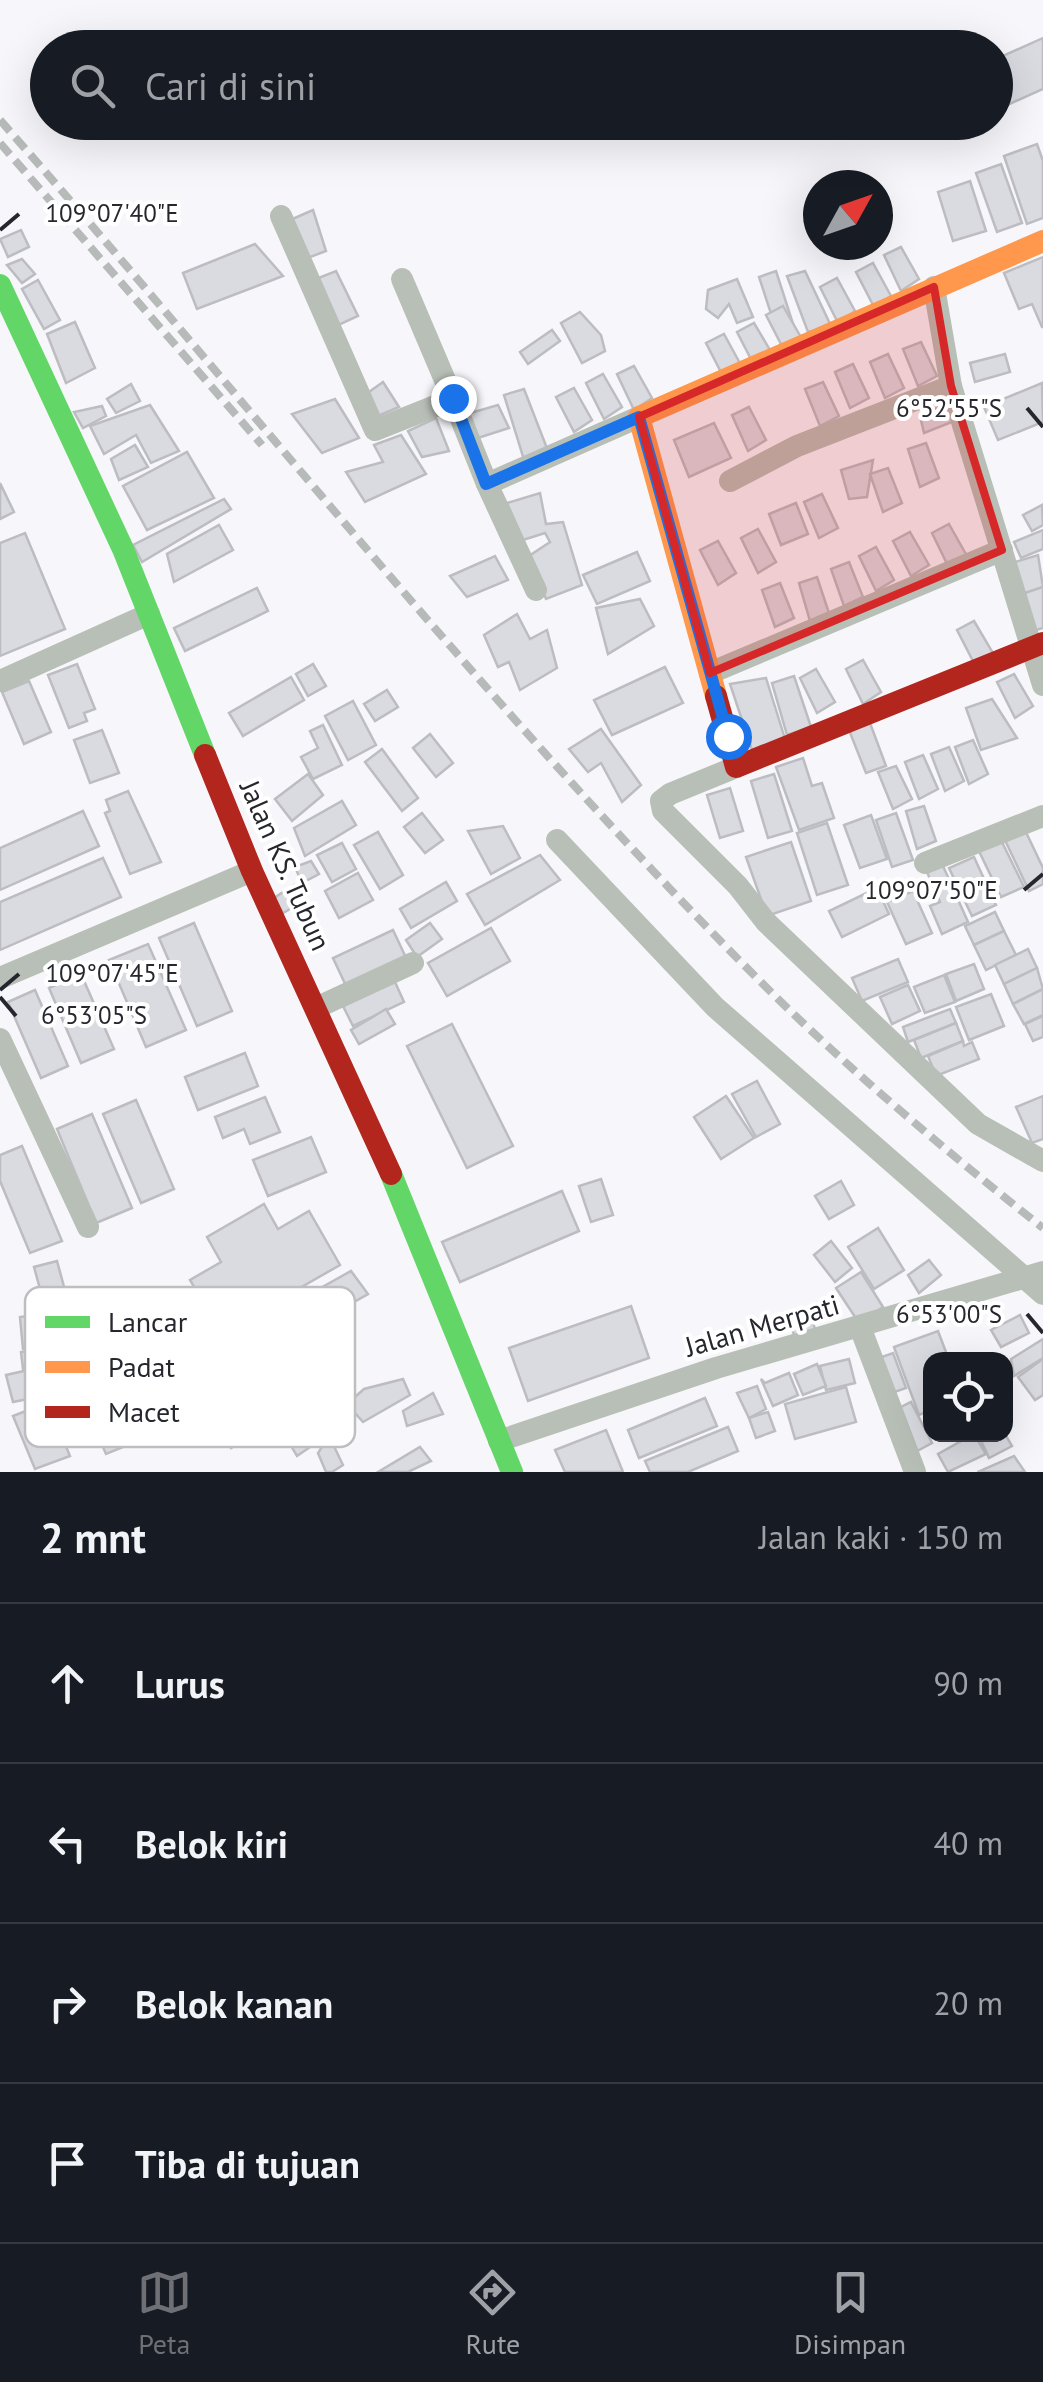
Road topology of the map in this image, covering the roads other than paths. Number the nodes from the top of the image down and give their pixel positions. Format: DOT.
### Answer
graph roads {
  1 [pos="281,216"];
  2 [pos="1043,241"];
  3 [pos="402,278"];
  4 [pos="0,285"];
  5 [pos="934,288"];
  6 [pos="952,386"];
  7 [pos="453,398"];
  8 [pos="639,417"];
  9 [pos="730,481"];
  10 [pos="486,484"];
  11 [pos="1002,550"];
  12 [pos="536,590"];
  13 [pos="149,614"];
  14 [pos="1036,646"];
  15 [pos="710,673"];
  16 [pos="0,681"];
  17 [pos="1043,685"];
  18 [pos="736,767"];
  19 [pos="1043,816"];
  20 [pos="556,840"];
  21 [pos="925,864"];
  22 [pos="252,871"];
  23 [pos="413,963"];
  24 [pos="0,978"];
  25 [pos="318,1006"];
  26 [pos="0,1039"];
  27 [pos="1043,1160"];
  28 [pos="88,1227"];
  29 [pos="1037,1282"];
  30 [pos="860,1327"];
  31 [pos="499,1441"];
  32 [pos="512,1472"];
  33 [pos="915,1472"];
  1 -- 7 [label="street"];
  2 -- 5 [label="main road"];
  3 -- 7 [label="street"];
  4 -- 13 [label="main road, Jalan KS. Tubun"];
  5 -- 6 [label="street"];
  5 -- 8 [label="main road"];
  6 -- 9 [label="street"];
  6 -- 11 [label="street"];
  7 -- 10 [label="street"];
  8 -- 10 [label="street"];
  8 -- 15 [label="main road"];
  10 -- 12 [label="street"];
  11 -- 14 [label="street"];
  11 -- 15 [label="street"];
  13 -- 16 [label="street"];
  13 -- 22 [label="main road, Jalan KS. Tubun"];
  14 -- 17 [label="street"];
  14 -- 18 [label="main road"];
  15 -- 18 [label="main road"];
  18 -- 27 [label="street"];
  19 -- 21 [label="street"];
  20 -- 29 [label="street"];
  22 -- 24 [label="street"];
  22 -- 25 [label="main road, Jalan KS. Tubun"];
  23 -- 25 [label="street"];
  25 -- 31 [label="main road, Jalan KS. Tubun"];
  26 -- 28 [label="street"];
  29 -- 30 [label="street, Jalan Merpati"];
  30 -- 31 [label="street, Jalan Merpati"];
  30 -- 33 [label="street"];
  31 -- 32 [label="main road, Jalan KS. Tubun"];
}
